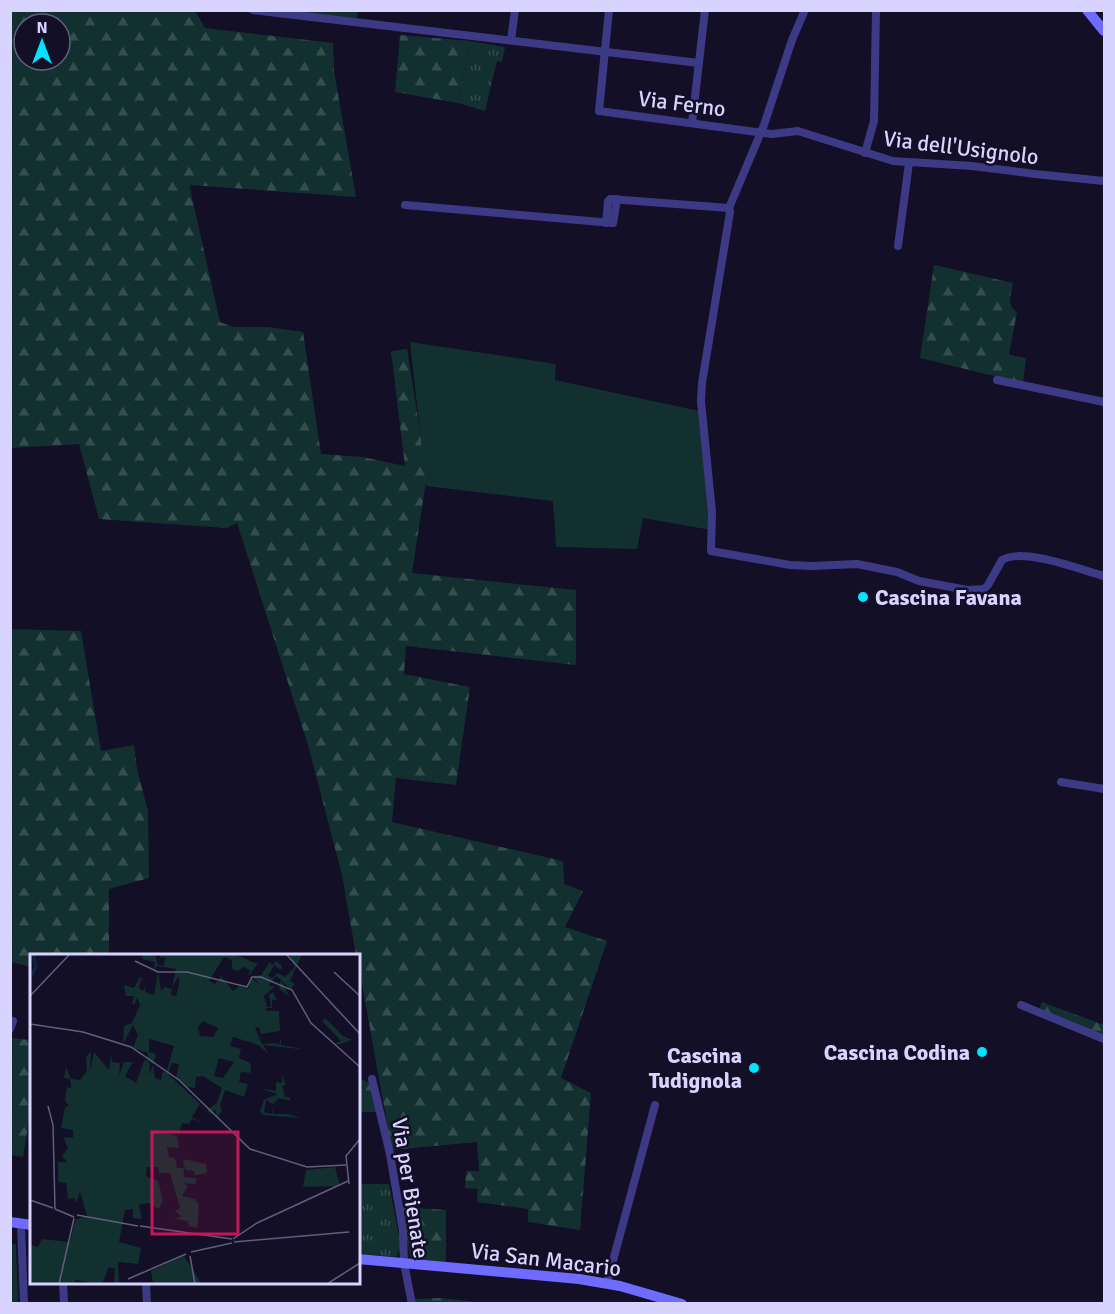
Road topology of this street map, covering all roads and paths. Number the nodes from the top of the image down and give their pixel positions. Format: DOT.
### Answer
graph roads {
  1 [pos="253,10"];
  2 [pos="514,10"];
  3 [pos="609,10"];
  4 [pos="705,10"];
  5 [pos="806,10"];
  6 [pos="876,10"];
  7 [pos="1087,10"];
  8 [pos="1104,31"];
  9 [pos="511,40"];
  10 [pos="604,51"];
  11 [pos="699,63"];
  12 [pos="692,123"];
  13 [pos="760,132"];
  14 [pos="865,153"];
  15 [pos="909,163"];
  16 [pos="1104,181"];
  17 [pos="405,205"];
  18 [pos="729,208"];
  19 [pos="898,246"];
  20 [pos="998,380"];
  21 [pos="1104,402"];
  22 [pos="1104,576"];
  23 [pos="1061,782"];
  24 [pos="1104,789"];
  25 [pos="1022,1005"];
  26 [pos="1104,1039"];
  27 [pos="372,1079"];
  28 [pos="655,1106"];
  29 [pos="21,1224"];
  30 [pos="360,1259"];
  31 [pos="404,1263"];
  32 [pos="607,1283"];
  33 [pos="63,1284"];
  34 [pos="146,1284"];
  35 [pos="24,1304"];
  36 [pos="64,1304"];
  37 [pos="147,1304"];
  38 [pos="412,1304"];
  39 [pos="682,1304"];
  1 -- 9 [label="street"];
  2 -- 9 [label="street"];
  3 -- 10 [label="street"];
  4 -- 11 [label="street"];
  5 -- 13 [label="street"];
  6 -- 14 [label="street"];
  7 -- 8 [label="street"];
  9 -- 10 [label="street"];
  10 -- 11 [label="street"];
  10 -- 12 [label="street, Via Ferno"];
  11 -- 12 [label="street"];
  12 -- 13 [label="street, Via Ferno"];
  13 -- 14 [label="street, Via dell'Usignolo"];
  13 -- 18 [label="street"];
  14 -- 15 [label="street, Via dell'Usignolo"];
  15 -- 16 [label="street, Via dell'Usignolo"];
  15 -- 19 [label="street"];
  17 -- 18 [label="street"];
  18 -- 22 [label="street"];
  20 -- 21 [label="street"];
  23 -- 24 [label="street"];
  25 -- 26 [label="street"];
  27 -- 31 [label="street, Via per Bienate"];
  28 -- 32 [label="street"];
  29 -- 35 [label="street"];
  30 -- 31 [label="street, Via San Macario"];
  31 -- 32 [label="street, Via San Macario"];
  31 -- 38 [label="street, Via per Bienate"];
  32 -- 39 [label="street, Via San Macario"];
  33 -- 36 [label="street"];
  34 -- 37 [label="street"];
}
